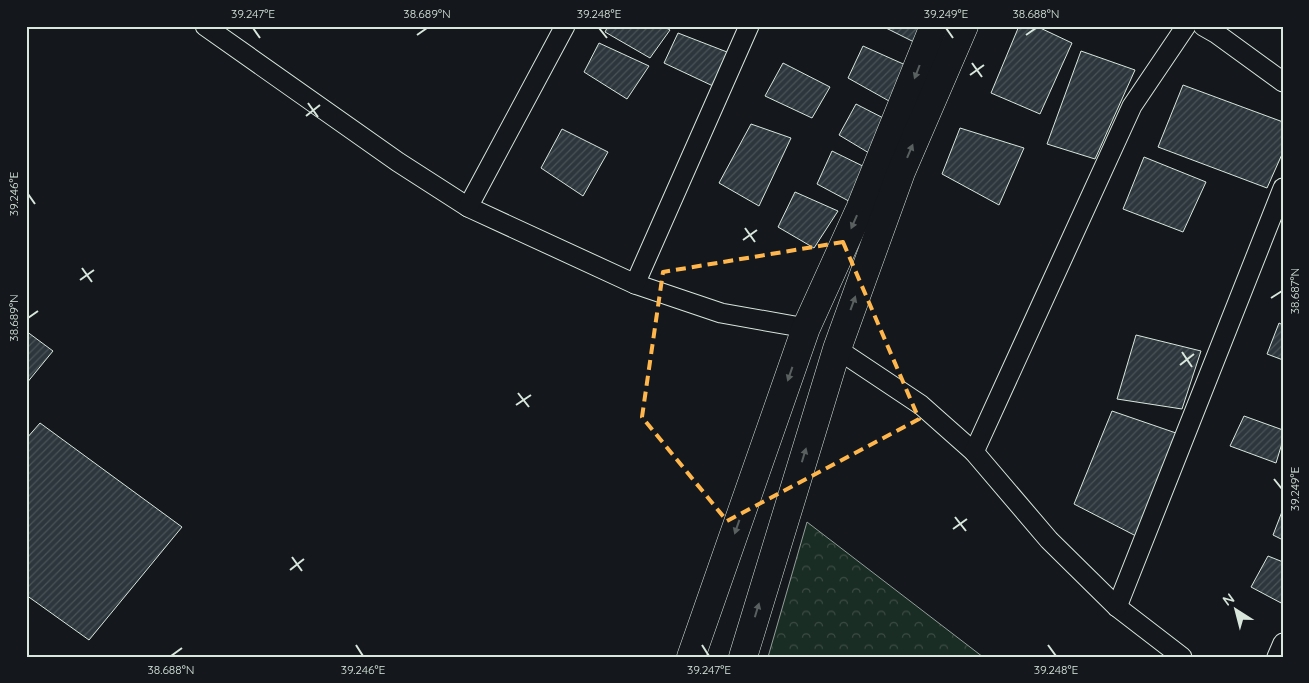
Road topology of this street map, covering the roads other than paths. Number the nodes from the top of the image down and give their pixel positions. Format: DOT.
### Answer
graph roads {
  1 [pos="205,26"];
  2 [pos="565,26"];
  3 [pos="749,26"];
  4 [pos="934,26"];
  5 [pos="964,26"];
  6 [pos="1186,26"];
  7 [pos="1216,29"];
  8 [pos="1283,82"];
  9 [pos="1283,188"];
  10 [pos="468,207"];
  11 [pos="635,284"];
  12 [pos="806,328"];
  13 [pos="836,349"];
  14 [pos="974,452"];
  15 [pos="1117,606"];
  16 [pos="1283,643"];
  17 [pos="691,657"];
  18 [pos="743,657"];
  19 [pos="1182,657"];
  20 [pos="1277,657"];
  1 -- 10 [label="street"];
  2 -- 10 [label="street"];
  3 -- 11 [label="street"];
  4 -- 12 [label="street, one-way"];
  13 -- 5 [label="street, one-way"];
  6 -- 14 [label="street"];
  7 -- 8 [label="street"];
  9 -- 15 [label="street"];
  10 -- 11 [label="street"];
  11 -- 12 [label="street"];
  12 -- 17 [label="street, one-way"];
  13 -- 14 [label="street"];
  18 -- 13 [label="street, one-way"];
  14 -- 15 [label="street"];
  15 -- 19 [label="street"];
  16 -- 20 [label="street"];
}
